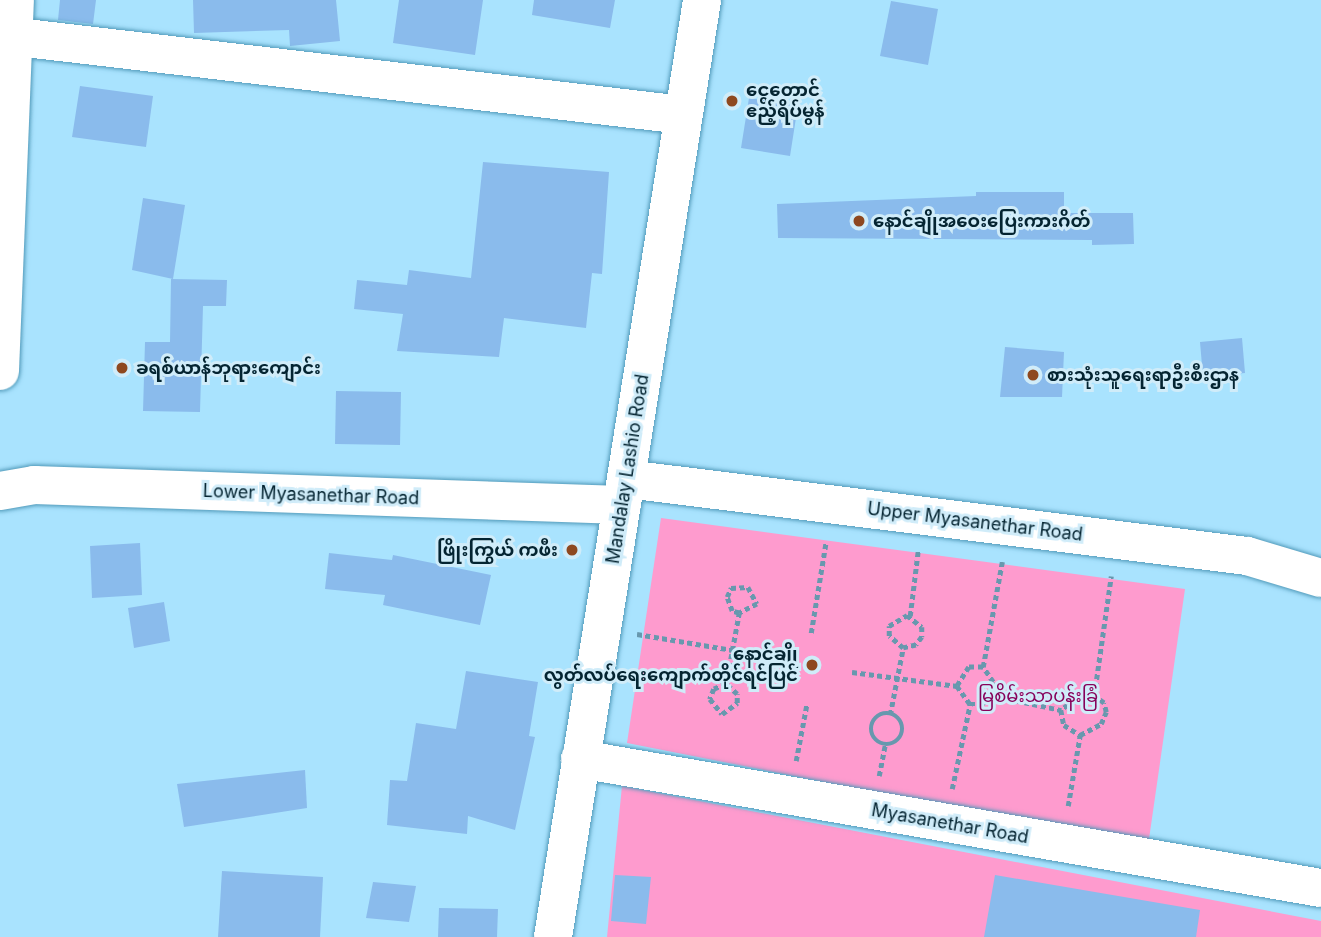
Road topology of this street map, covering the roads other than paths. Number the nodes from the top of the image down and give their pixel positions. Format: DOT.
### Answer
graph roads {
  1 [pos="702,0"];
  2 [pos="10,23"];
  3 [pos="683,115"];
  4 [pos="0,371"];
  5 [pos="0,491"];
  6 [pos="624,492"];
  7 [pos="1321,578"];
  8 [pos="580,758"];
  9 [pos="1321,888"];
  10 [pos="554,937"];
  1 -- 3 [label="main road, Mandalay Lashio Road"];
  2 -- 3 [label="main road"];
  2 -- 4 [label="main road"];
  3 -- 6 [label="main road, Mandalay Lashio Road"];
  5 -- 6 [label="main road, Lower Myasanethar Road"];
  6 -- 7 [label="main road, Upper Myasanethar Road"];
  6 -- 8 [label="main road, Mandalay Lashio Road"];
  8 -- 9 [label="main road, Myasanethar Road"];
  8 -- 10 [label="main road, Mandalay Lashio Road"];
}
